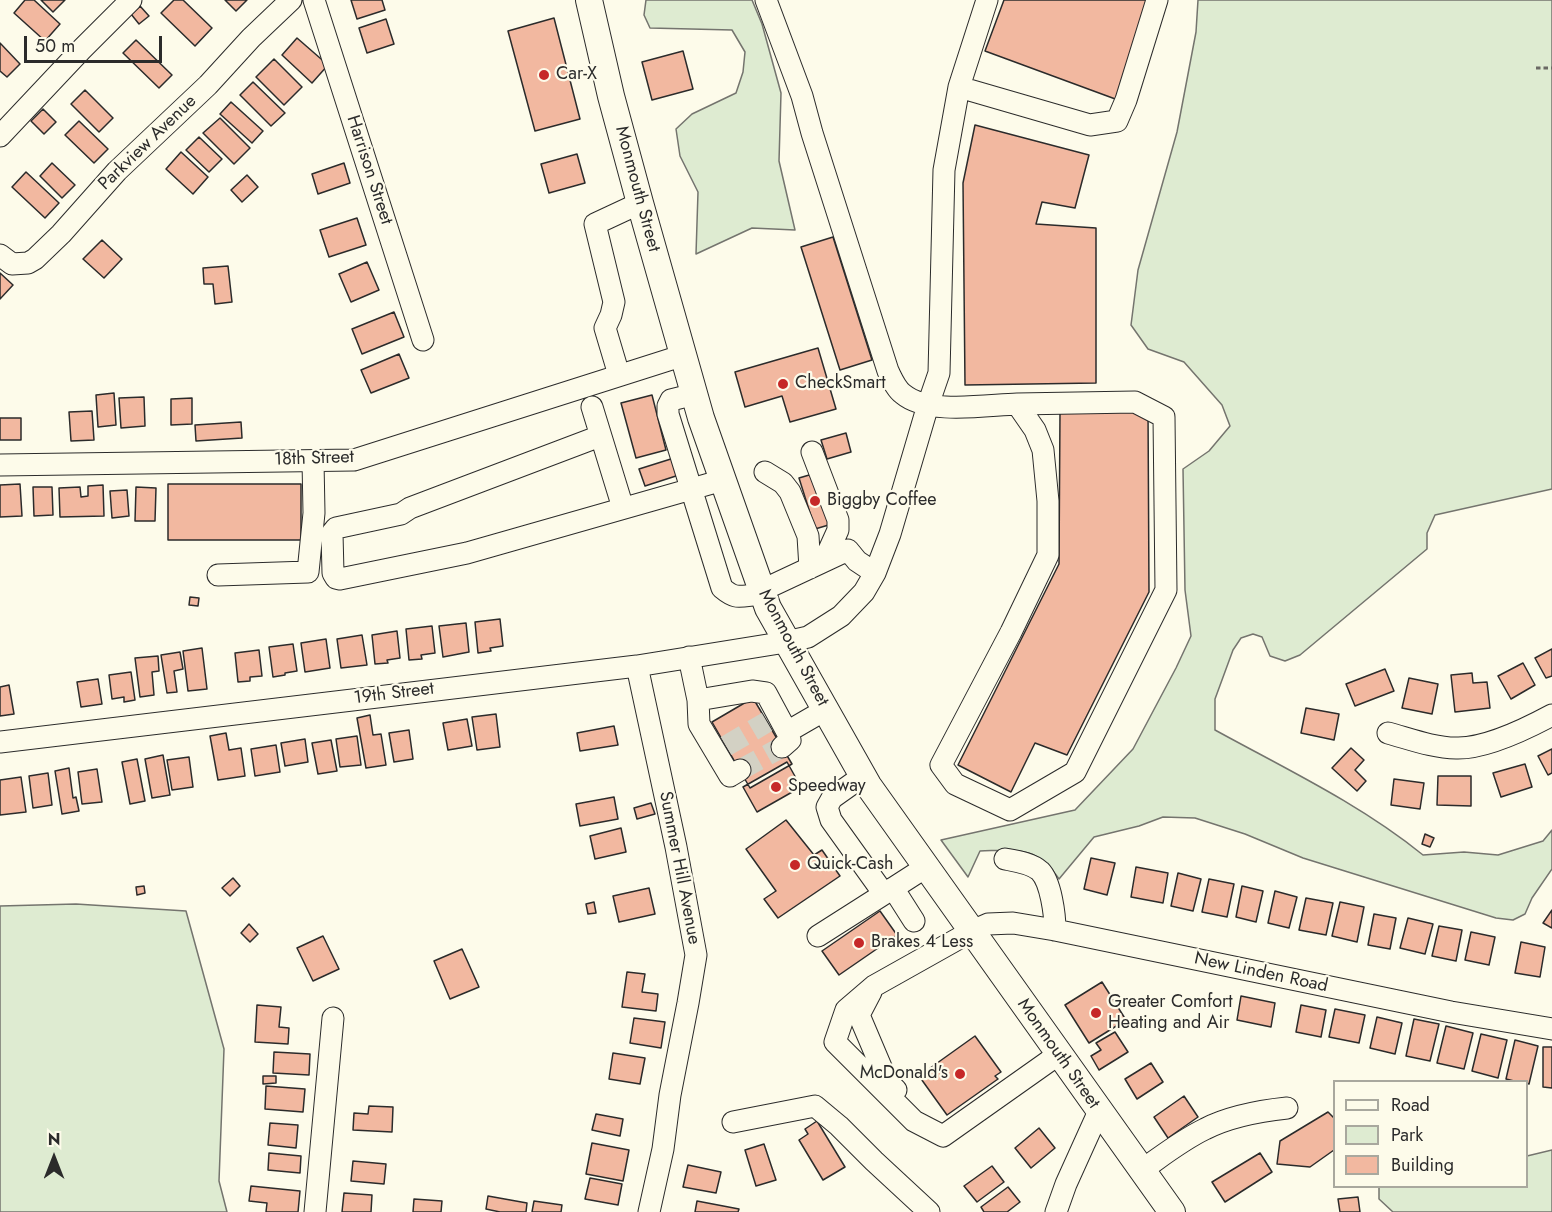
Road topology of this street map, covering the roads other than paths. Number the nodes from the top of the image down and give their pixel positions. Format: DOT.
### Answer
graph roads {
  1 [pos="131,0"];
  2 [pos="291,0"];
  3 [pos="314,0"];
  4 [pos="572,0"];
  5 [pos="589,0"];
  6 [pos="766,0"];
  7 [pos="987,0"];
  8 [pos="1157,0"];
  9 [pos="959,87"];
  10 [pos="611,96"];
  11 [pos="0,136"];
  12 [pos="640,203"];
  13 [pos="0,255"];
  14 [pos="423,340"];
  15 [pos="684,355"];
  16 [pos="620,375"];
  17 [pos="695,394"];
  18 [pos="1017,404"];
  19 [pos="928,405"];
  20 [pos="592,407"];
  21 [pos="600,436"];
  22 [pos="812,452"];
  23 [pos="313,461"];
  24 [pos="0,465"];
  25 [pos="765,472"];
  26 [pos="723,480"];
  27 [pos="691,489"];
  28 [pos="623,508"];
  29 [pos="817,565"];
  30 [pos="875,573"];
  31 [pos="218,575"];
  32 [pos="761,590"];
  33 [pos="786,642"];
  34 [pos="689,657"];
  35 [pos="637,666"];
  36 [pos="698,700"];
  37 [pos="825,710"];
  38 [pos="1552,715"];
  39 [pos="1389,733"];
  40 [pos="0,742"];
  41 [pos="740,770"];
  42 [pos="863,776"];
  43 [pos="1005,859"];
  44 [pos="926,867"];
  45 [pos="889,891"];
  46 [pos="914,921"];
  47 [pos="1055,930"];
  48 [pos="972,931"];
  49 [pos="818,936"];
  50 [pos="874,986"];
  51 [pos="333,1018"];
  52 [pos="1552,1029"];
  53 [pos="1059,1054"];
  54 [pos="1016,1085"];
  55 [pos="1287,1108"];
  56 [pos="1099,1111"];
  57 [pos="733,1122"];
  58 [pos="1142,1170"];
  59 [pos="315,1212"];
  60 [pos="649,1212"];
  61 [pos="929,1212"];
  62 [pos="1056,1212"];
  63 [pos="1172,1212"];
  1 -- 11 [label="street"];
  2 -- 13 [label="street, Parkview Avenue"];
  3 -- 14 [label="street, Harrison Street"];
  4 -- 10 [label="main road"];
  5 -- 10 [label="main road, Monmouth Street"];
  6 -- 19 [label="street"];
  7 -- 9 [label="street, 19th Street"];
  8 -- 9 [label="street"];
  9 -- 19 [label="street, 19th Street"];
  10 -- 12 [label="main road, Monmouth Street"];
  12 -- 15 [label="main road, Monmouth Street"];
  12 -- 16 [label="street"];
  15 -- 16 [label="street, 18th Street"];
  15 -- 17 [label="main road, Monmouth Street"];
  16 -- 23 [label="street, 18th Street"];
  17 -- 26 [label="main road, Monmouth Street"];
  17 -- 27 [label="street"];
  18 -- 18 [label="street"];
  18 -- 19 [label="street"];
  19 -- 30 [label="street, 19th Street"];
  20 -- 21 [label="street"];
  21 -- 28 [label="street"];
  21 -- 28 [label="street"];
  22 -- 29 [label="street"];
  23 -- 24 [label="street, 18th Street"];
  23 -- 31 [label="street"];
  25 -- 29 [label="street"];
  26 -- 27 [label="street"];
  26 -- 32 [label="main road, Monmouth Street"];
  27 -- 28 [label="street"];
  27 -- 32 [label="street"];
  29 -- 30 [label="street"];
  29 -- 32 [label="street"];
  30 -- 33 [label="street, 19th Street"];
  32 -- 33 [label="main road, Monmouth Street"];
  33 -- 34 [label="street, 19th Street"];
  33 -- 37 [label="main road, Monmouth Street"];
  34 -- 35 [label="street, 19th Street"];
  34 -- 36 [label="street"];
  35 -- 40 [label="street, 19th Street"];
  35 -- 60 [label="street, Summer Hill Avenue"];
  36 -- 37 [label="street"];
  36 -- 41 [label="street"];
  37 -- 42 [label="main road, Monmouth Street"];
  38 -- 39 [label="street"];
  42 -- 44 [label="main road, Monmouth Street"];
  42 -- 45 [label="street"];
  43 -- 47 [label="street"];
  44 -- 45 [label="street"];
  44 -- 48 [label="main road, Monmouth Street"];
  45 -- 46 [label="street"];
  45 -- 49 [label="street"];
  47 -- 48 [label="street, New Linden Road"];
  47 -- 52 [label="street, New Linden Road"];
  48 -- 50 [label="street, New Linden Road"];
  48 -- 53 [label="main road, Monmouth Street"];
  50 -- 54 [label="street"];
  50 -- 54 [label="street, New Linden Road"];
  51 -- 59 [label="street"];
  53 -- 54 [label="street"];
  53 -- 56 [label="main road, Monmouth Street"];
  55 -- 58 [label="street"];
  56 -- 58 [label="main road, Monmouth Street"];
  56 -- 62 [label="street"];
  57 -- 61 [label="street"];
  58 -- 63 [label="main road, Monmouth Street"];
}
